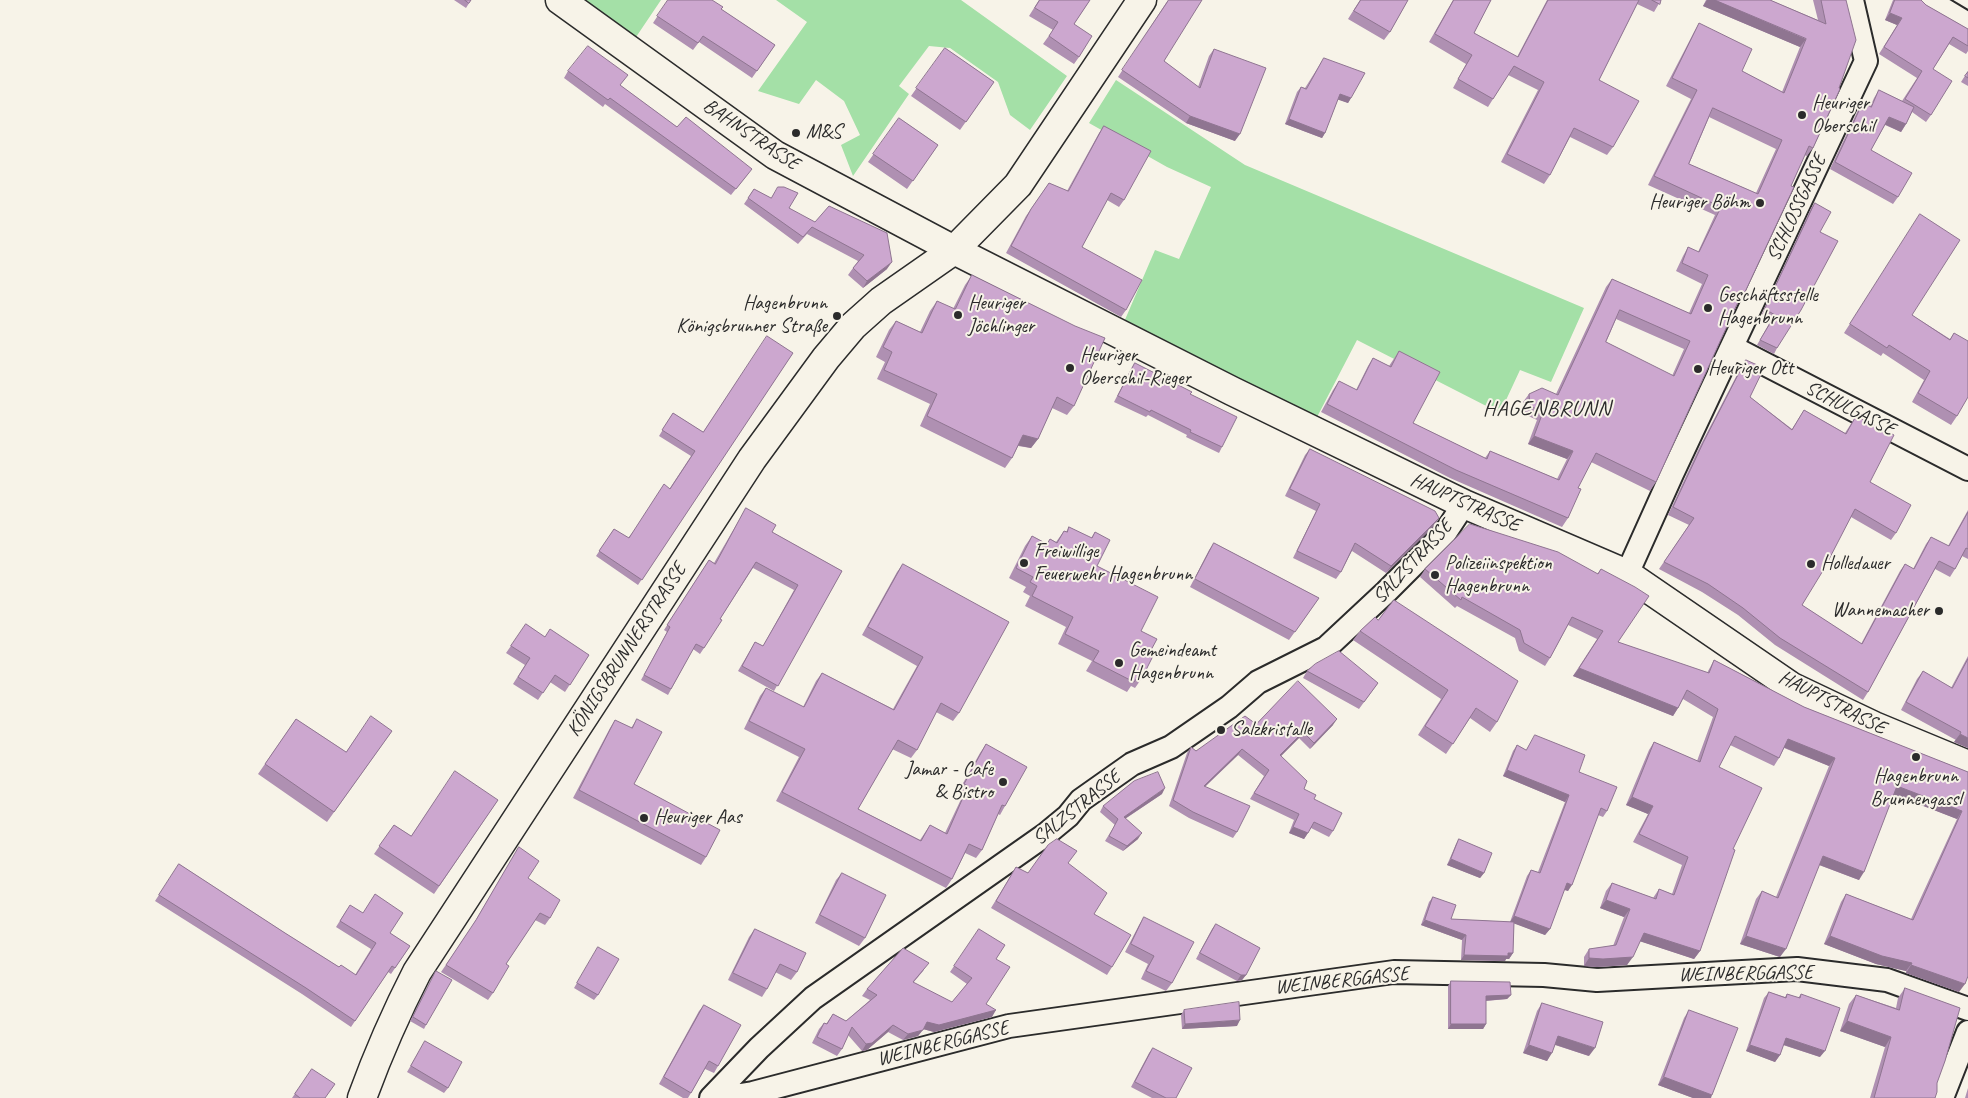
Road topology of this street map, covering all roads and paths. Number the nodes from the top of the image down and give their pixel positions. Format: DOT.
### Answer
graph roads {
  1 [pos="560,0"];
  2 [pos="1142,0"];
  3 [pos="1852,0"];
  4 [pos="1928,0"];
  5 [pos="1968,24"];
  6 [pos="954,250"];
  7 [pos="1732,347"];
  8 [pos="1968,469"];
  9 [pos="1464,504"];
  10 [pos="1627,574"];
  11 [pos="1968,765"];
  12 [pos="1968,1009"];
  13 [pos="1968,1032"];
  14 [pos="362,1098"];
  15 [pos="711,1098"];
  16 [pos="722,1098"];
  17 [pos="1942,1098"];
  1 -- 6 [label="main road, BAHNSTRASSE"];
  2 -- 6 [label="main road, KÖNIGSBRUNNERSTRASSE"];
  3 -- 7 [label="street, SCHLOSSGASSE"];
  4 -- 5 [label="street"];
  6 -- 9 [label="main road, HAUPTSTRASSE"];
  6 -- 14 [label="main road, KÖNIGSBRUNNERSTRASSE"];
  7 -- 8 [label="street, SCHULGASSE"];
  7 -- 10 [label="street, SCHLOSSGASSE"];
  9 -- 10 [label="main road, HAUPTSTRASSE"];
  9 -- 15 [label="street, SALZSTRASSE"];
  10 -- 11 [label="main road, HAUPTSTRASSE"];
  12 -- 16 [label="street, WEINBERGGASSE"];
  13 -- 17 [label="street"];
}
